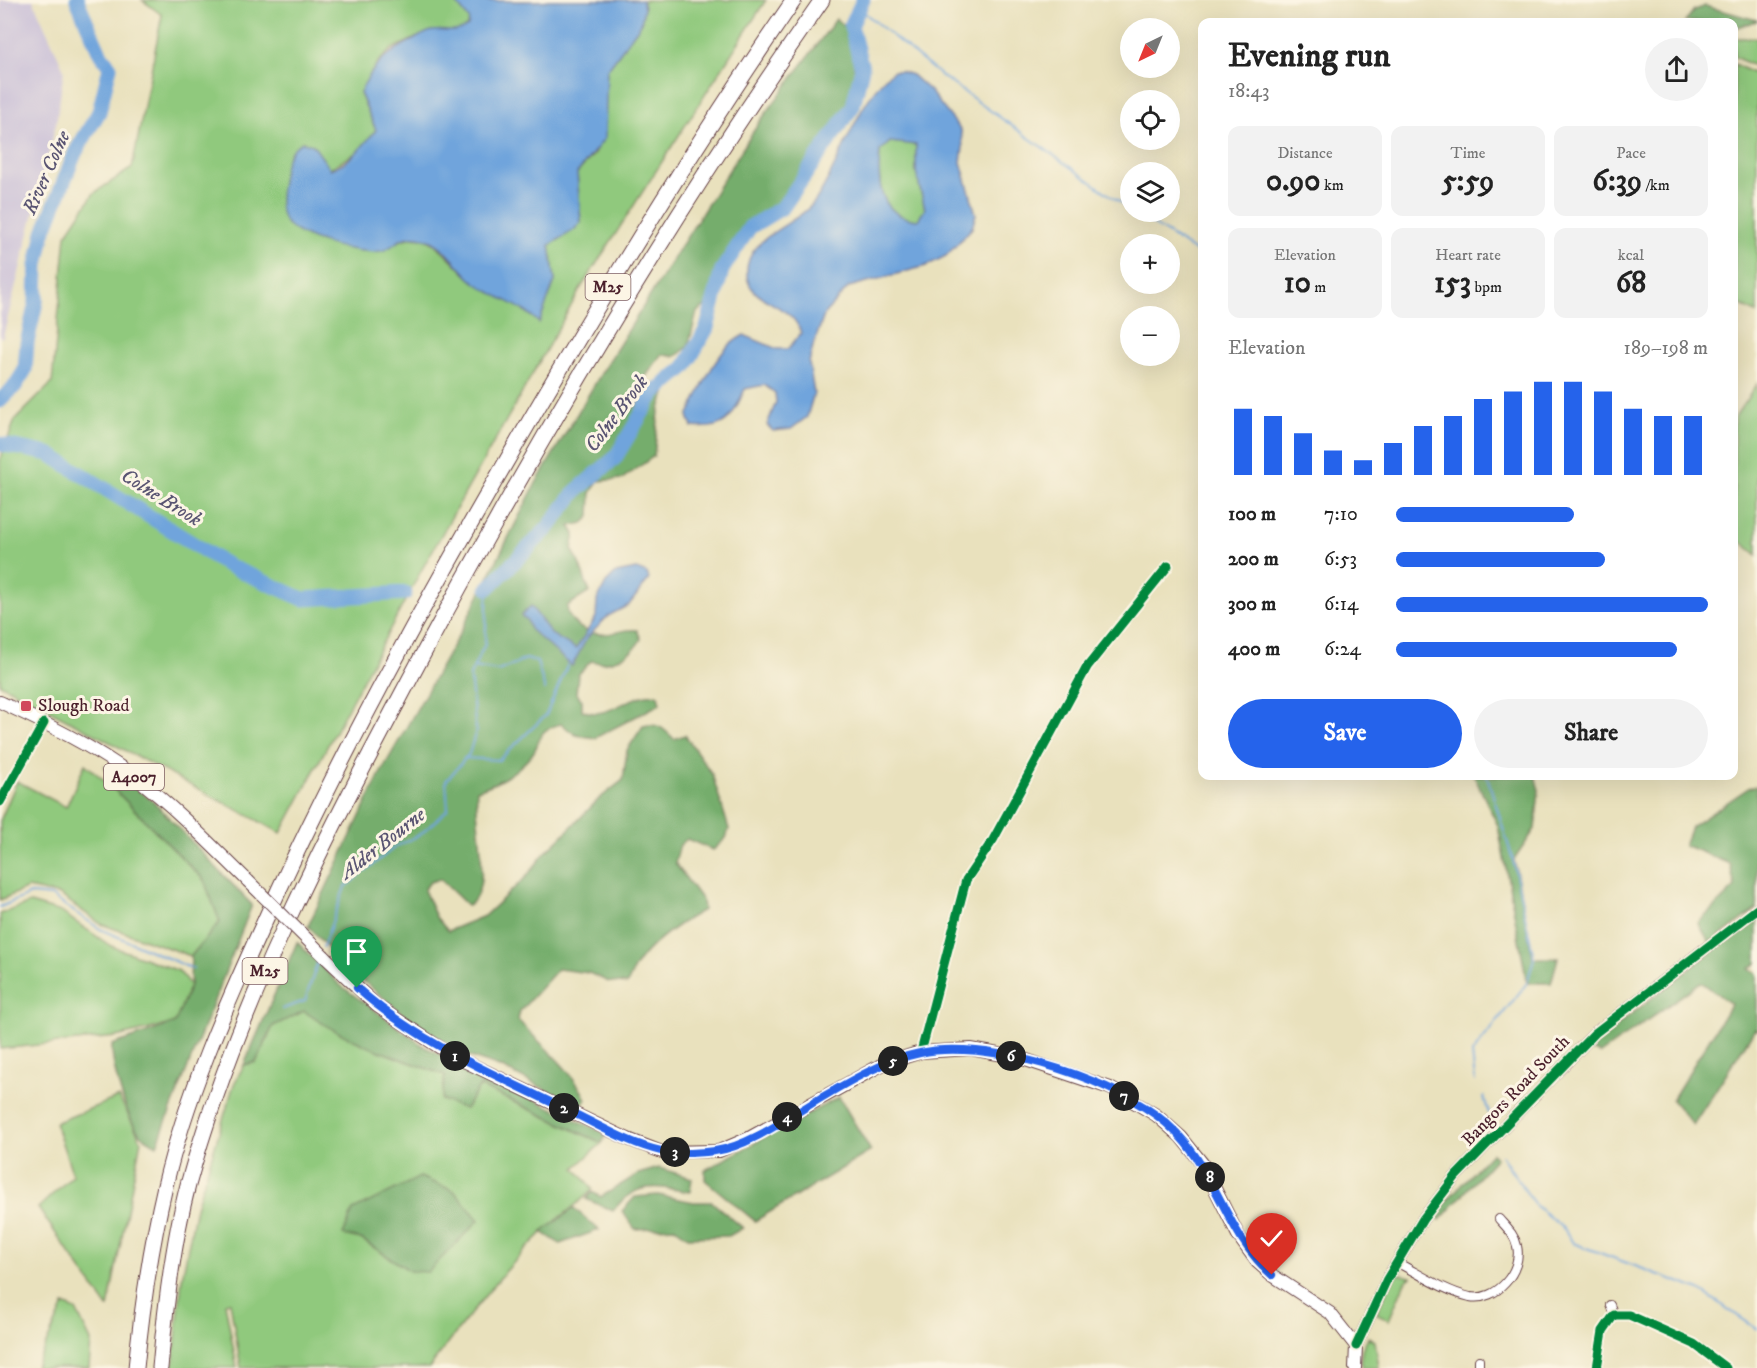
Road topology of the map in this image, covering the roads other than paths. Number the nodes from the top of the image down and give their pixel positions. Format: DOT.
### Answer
graph roads {
  1 [pos="794,0"];
  2 [pos="822,0"];
  3 [pos="1168,566"];
  4 [pos="0,702"];
  5 [pos="44,723"];
  6 [pos="0,802"];
  7 [pos="1757,909"];
  8 [pos="921,1052"];
  9 [pos="1499,1220"];
  10 [pos="1398,1263"];
  11 [pos="1610,1305"];
  12 [pos="1614,1316"];
  13 [pos="1356,1346"];
  14 [pos="136,1368"];
  15 [pos="160,1368"];
  16 [pos="1355,1368"];
  17 [pos="1597,1368"];
  18 [pos="1726,1368"];
  1 -- 14 [label="highway, M25"];
  2 -- 15 [label="highway, M25"];
  3 -- 8 [label="street"];
  4 -- 5 [label="main road, A4007"];
  5 -- 6 [label="street"];
  5 -- 8 [label="main road, A4007, bridge"];
  7 -- 10 [label="street, Bangors Road South"];
  8 -- 13 [label="main road, A4007"];
  9 -- 10 [label="street"];
  10 -- 13 [label="street, Bangors Road South"];
  11 -- 12 [label="street"];
  12 -- 17 [label="street"];
  12 -- 18 [label="street"];
  13 -- 16 [label="main road"];
}
